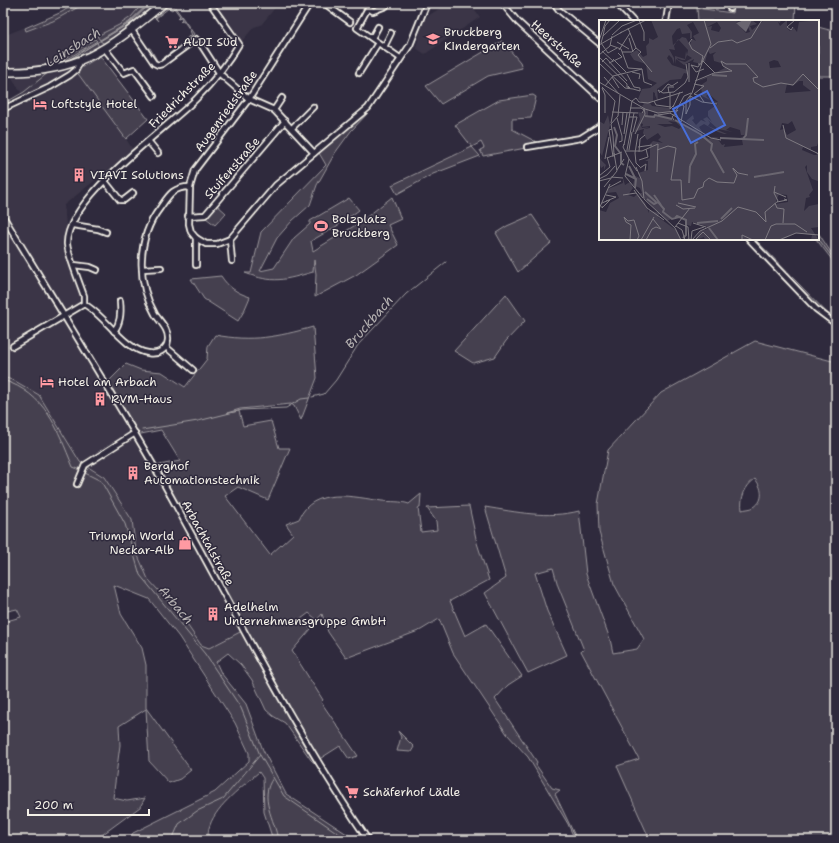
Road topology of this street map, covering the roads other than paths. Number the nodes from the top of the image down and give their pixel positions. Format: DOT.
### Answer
graph roads {
  1 [pos="210,3"];
  2 [pos="310,3"];
  3 [pos="324,3"];
  4 [pos="371,3"];
  5 [pos="387,3"];
  6 [pos="427,3"];
  7 [pos="502,3"];
  8 [pos="554,3"];
  9 [pos="616,3"];
  10 [pos="669,3"];
  11 [pos="161,4"];
  12 [pos="368,8"];
  13 [pos="632,20"];
  14 [pos="666,20"];
  15 [pos="350,22"];
  16 [pos="378,27"];
  17 [pos="131,29"];
  18 [pos="391,33"];
  19 [pos="372,38"];
  20 [pos="196,39"];
  21 [pos="378,43"];
  22 [pos="599,43"];
  23 [pos="202,46"];
  24 [pos="384,46"];
  25 [pos="105,48"];
  26 [pos="400,58"];
  27 [pos="76,63"];
  28 [pos="3,72"];
  29 [pos="359,73"];
  30 [pos="220,74"];
  31 [pos="154,96"];
  32 [pos="599,97"];
  33 [pos="282,98"];
  34 [pos="249,99"];
  35 [pos="313,107"];
  36 [pos="3,110"];
  37 [pos="274,110"];
  38 [pos="285,121"];
  39 [pos="599,127"];
  40 [pos="292,128"];
  41 [pos="149,142"];
  42 [pos="526,147"];
  43 [pos="158,153"];
  44 [pos="314,153"];
  45 [pos="104,180"];
  46 [pos="190,187"];
  47 [pos="133,193"];
  48 [pos="3,216"];
  49 [pos="188,216"];
  50 [pos="73,225"];
  51 [pos="106,232"];
  52 [pos="196,238"];
  53 [pos="230,239"];
  54 [pos="750,240"];
  55 [pos="232,262"];
  56 [pos="74,265"];
  57 [pos="196,265"];
  58 [pos="161,268"];
  59 [pos="142,269"];
  60 [pos="97,270"];
  61 [pos="120,301"];
  62 [pos="84,304"];
  63 [pos="63,315"];
  64 [pos="836,324"];
  65 [pos="114,331"];
  66 [pos="13,346"];
  67 [pos="166,347"];
  68 [pos="193,370"];
  69 [pos="135,434"];
  70 [pos="77,484"];
  71 [pos="368,840"];
  1 -- 30 [label="street, Friedrichstraße"];
  2 -- 34 [label="street, Augenriedstraße"];
  3 -- 15 [label="street"];
  4 -- 12 [label="street"];
  5 -- 12 [label="street"];
  6 -- 26 [label="street"];
  7 -- 32 [label="street, Heerstraße"];
  8 -- 22 [label="street"];
  9 -- 13 [label="street"];
  10 -- 14 [label="street"];
  11 -- 17 [label="main road"];
  12 -- 19 [label="street"];
  16 -- 19 [label="street"];
  17 -- 20 [label="street"];
  17 -- 25 [label="main road"];
  18 -- 24 [label="street"];
  19 -- 21 [label="street"];
  21 -- 24 [label="street"];
  21 -- 29 [label="street"];
  23 -- 30 [label="street"];
  24 -- 26 [label="street"];
  25 -- 27 [label="main road"];
  25 -- 31 [label="street"];
  26 -- 44 [label="street"];
  27 -- 28 [label="main road"];
  27 -- 36 [label="street"];
  30 -- 34 [label="street"];
  30 -- 41 [label="street, Friedrichstraße"];
  33 -- 37 [label="street"];
  34 -- 37 [label="street"];
  34 -- 46 [label="street, Augenriedstraße"];
  35 -- 40 [label="street"];
  37 -- 38 [label="street"];
  38 -- 40 [label="street"];
  38 -- 49 [label="street, Stuifenstraße"];
  39 -- 42 [label="street"];
  40 -- 44 [label="street"];
  41 -- 43 [label="street, Friedrichstraße"];
  41 -- 45 [label="street, Friedrichstraße"];
  44 -- 53 [label="street"];
  45 -- 47 [label="street"];
  45 -- 50 [label="street, Friedrichstraße"];
  46 -- 49 [label="street, Augenriedstraße"];
  46 -- 59 [label="street"];
  48 -- 63 [label="street, Arbachtalstraße"];
  49 -- 52 [label="street, Augenriedstraße"];
  50 -- 51 [label="street"];
  50 -- 56 [label="street, Friedrichstraße"];
  52 -- 53 [label="street"];
  52 -- 57 [label="street, Augenriedstraße"];
  53 -- 55 [label="street"];
  54 -- 64 [label="street"];
  56 -- 60 [label="street"];
  56 -- 62 [label="street, Friedrichstraße"];
  58 -- 59 [label="street"];
  59 -- 67 [label="street"];
  61 -- 65 [label="street"];
  62 -- 63 [label="street"];
  62 -- 65 [label="street"];
  63 -- 66 [label="street"];
  63 -- 69 [label="street, Arbachtalstraße"];
  65 -- 67 [label="street"];
  67 -- 68 [label="street"];
  69 -- 70 [label="street"];
  69 -- 71 [label="street, Arbachtalstraße"];
}
